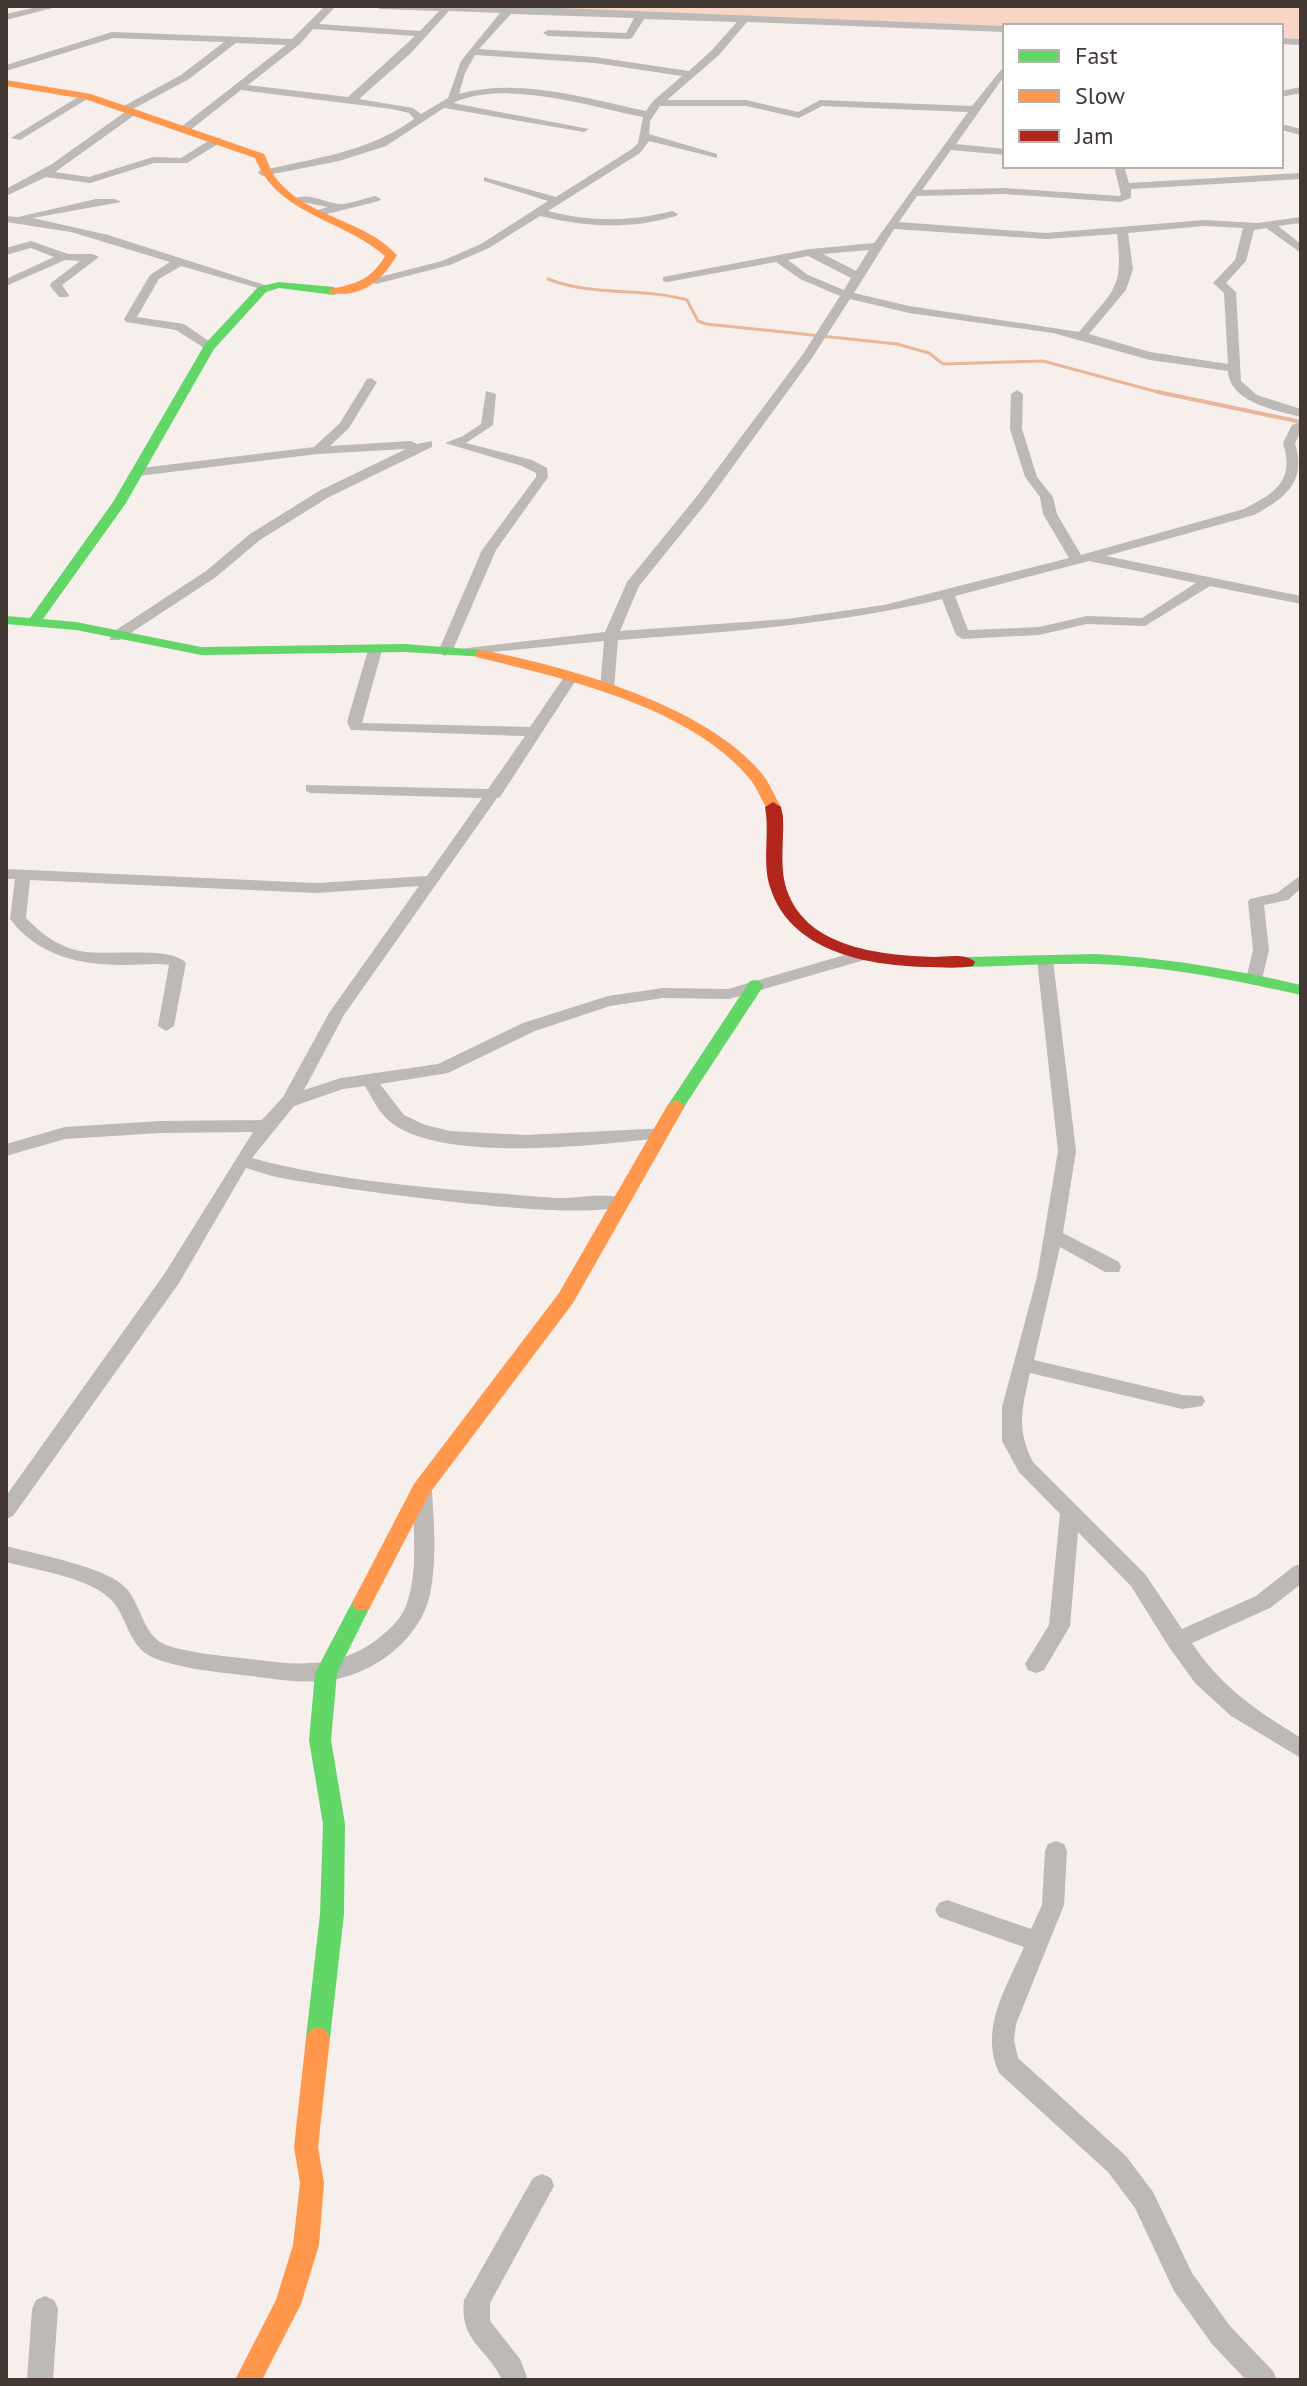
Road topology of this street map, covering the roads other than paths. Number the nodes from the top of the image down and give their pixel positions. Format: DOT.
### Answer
graph roads {
  1 [pos="55,6"];
  2 [pos="331,6"];
  3 [pos="380,6"];
  4 [pos="447,8"];
  5 [pos="510,9"];
  6 [pos="641,15"];
  7 [pos="6,17"];
  8 [pos="745,19"];
  9 [pos="311,26"];
  10 [pos="1003,29"];
  11 [pos="548,33"];
  12 [pos="424,34"];
  13 [pos="235,39"];
  14 [pos="296,42"];
  15 [pos="472,52"];
  16 [pos="1003,71"];
  17 [pos="691,74"];
  18 [pos="7,80"];
  19 [pos="239,87"];
  20 [pos="87,96"];
  21 [pos="453,99"];
  22 [pos="351,100"];
  23 [pos="657,103"];
  24 [pos="442,105"];
  25 [pos="973,109"];
  26 [pos="129,111"];
  27 [pos="649,115"];
  28 [pos="420,120"];
  29 [pos="185,129"];
  30 [pos="584,129"];
  31 [pos="643,136"];
  32 [pos="16,138"];
  33 [pos="217,140"];
  34 [pos="948,146"];
  35 [pos="1003,152"];
  36 [pos="713,156"];
  37 [pos="1120,168"];
  38 [pos="263,173"];
  39 [pos="47,174"];
  40 [pos="1301,176"];
  41 [pos="488,179"];
  42 [pos="1127,186"];
  43 [pos="6,193"];
  44 [pos="917,193"];
  45 [pos="375,199"];
  46 [pos="298,200"];
  47 [pos="555,200"];
  48 [pos="115,202"];
  49 [pos="339,208"];
  50 [pos="537,212"];
  51 [pos="319,213"];
  52 [pos="672,214"];
  53 [pos="9,219"];
  54 [pos="1301,220"];
  55 [pos="1267,223"];
  56 [pos="891,225"];
  57 [pos="1253,225"];
  58 [pos="1122,229"];
  59 [pos="1097,233"];
  60 [pos="120,241"];
  61 [pos="877,246"];
  62 [pos="1124,246"];
  63 [pos="1301,250"];
  64 [pos="6,252"];
  65 [pos="810,252"];
  66 [pos="66,257"];
  67 [pos="92,258"];
  68 [pos="780,259"];
  69 [pos="177,263"];
  70 [pos="856,276"];
  71 [pos="667,279"];
  72 [pos="376,281"];
  73 [pos="6,283"];
  74 [pos="265,287"];
  75 [pos="847,294"];
  76 [pos="63,295"];
  77 [pos="1082,335"];
  78 [pos="209,347"];
  79 [pos="1231,368"];
  80 [pos="371,382"];
  81 [pos="490,394"];
  82 [pos="1017,394"];
  83 [pos="1301,413"];
  84 [pos="1301,426"];
  85 [pos="451,443"];
  86 [pos="427,444"];
  87 [pos="318,450"];
  88 [pos="138,472"];
  89 [pos="1079,557"];
  90 [pos="1208,581"];
  91 [pos="947,594"];
  92 [pos="1301,600"];
  93 [pos="6,620"];
  94 [pos="34,622"];
  95 [pos="611,636"];
  96 [pos="115,637"];
  97 [pos="375,650"];
  98 [pos="445,652"];
  99 [pos="468,652"];
  100 [pos="571,677"];
  101 [pos="607,689"];
  102 [pos="536,732"];
  103 [pos="311,788"];
  104 [pos="495,794"];
  105 [pos="14,875"];
  106 [pos="431,880"];
  107 [pos="1301,880"];
  108 [pos="862,955"];
  109 [pos="1045,960"];
  110 [pos="1254,979"];
  111 [pos="756,985"];
  112 [pos="1301,990"];
  113 [pos="166,1026"];
  114 [pos="369,1079"];
  115 [pos="291,1101"];
  116 [pos="266,1126"];
  117 [pos="661,1132"];
  118 [pos="6,1150"];
  119 [pos="241,1161"];
  120 [pos="618,1202"];
  121 [pos="1054,1236"];
  122 [pos="1112,1267"];
  123 [pos="1024,1365"];
  124 [pos="1195,1401"];
  125 [pos="421,1489"];
  126 [pos="1070,1510"];
  127 [pos="6,1511"];
  128 [pos="6,1554"];
  129 [pos="1301,1572"];
  130 [pos="1176,1641"];
  131 [pos="1036,1664"];
  132 [pos="326,1673"];
  133 [pos="1301,1749"];
  134 [pos="1056,1851"];
  135 [pos="947,1910"];
  136 [pos="1038,1942"];
  137 [pos="542,2186"];
  138 [pos="45,2309"];
  139 [pos="40,2380"];
  140 [pos="248,2380"];
  141 [pos="515,2380"];
  142 [pos="1264,2380"];
  1 -- 7 [label="street"];
  2 -- 9 [label="street"];
  3 -- 4 [label="street"];
  4 -- 5 [label="street"];
  4 -- 12 [label="street"];
  5 -- 6 [label="street"];
  5 -- 15 [label="street"];
  6 -- 8 [label="street"];
  6 -- 11 [label="street"];
  8 -- 10 [label="street"];
  8 -- 17 [label="street"];
  9 -- 12 [label="street"];
  9 -- 14 [label="street"];
  12 -- 22 [label="street"];
  13 -- 14 [label="street"];
  13 -- 18 [label="street"];
  13 -- 26 [label="street"];
  14 -- 19 [label="street"];
  15 -- 17 [label="street"];
  15 -- 21 [label="street"];
  16 -- 25 [label="street"];
  17 -- 23 [label="street"];
  18 -- 20 [label="street"];
  19 -- 22 [label="street"];
  19 -- 29 [label="street"];
  20 -- 26 [label="street"];
  20 -- 32 [label="street"];
  21 -- 24 [label="street"];
  21 -- 27 [label="street"];
  22 -- 28 [label="street"];
  23 -- 25 [label="street"];
  23 -- 27 [label="street"];
  24 -- 28 [label="street"];
  24 -- 30 [label="street"];
  25 -- 34 [label="street"];
  26 -- 29 [label="street"];
  26 -- 39 [label="street"];
  27 -- 31 [label="street"];
  28 -- 38 [label="street"];
  29 -- 33 [label="street"];
  31 -- 36 [label="street"];
  31 -- 47 [label="street"];
  33 -- 38 [label="street"];
  33 -- 39 [label="street"];
  34 -- 35 [label="street"];
  34 -- 44 [label="street"];
  37 -- 42 [label="street"];
  38 -- 46 [label="street"];
  39 -- 43 [label="street"];
  40 -- 42 [label="street"];
  41 -- 47 [label="street"];
  42 -- 44 [label="street"];
  44 -- 56 [label="street"];
  45 -- 49 [label="street"];
  46 -- 49 [label="street"];
  46 -- 51 [label="street"];
  47 -- 50 [label="street"];
  48 -- 53 [label="street"];
  49 -- 51 [label="street"];
  50 -- 52 [label="street"];
  50 -- 72 [label="street"];
  51 -- 72 [label="street"];
  53 -- 60 [label="street"];
  54 -- 55 [label="street"];
  55 -- 57 [label="street"];
  55 -- 63 [label="street"];
  56 -- 59 [label="street"];
  56 -- 61 [label="street"];
  57 -- 58 [label="street"];
  57 -- 79 [label="street"];
  58 -- 59 [label="street"];
  58 -- 62 [label="street"];
  59 -- 62 [label="street"];
  60 -- 67 [label="street"];
  60 -- 69 [label="street"];
  61 -- 65 [label="street"];
  61 -- 70 [label="street"];
  62 -- 77 [label="street"];
  64 -- 66 [label="street"];
  65 -- 68 [label="street"];
  65 -- 70 [label="street"];
  66 -- 67 [label="street"];
  66 -- 73 [label="street"];
  67 -- 76 [label="street"];
  68 -- 71 [label="street"];
  68 -- 75 [label="street"];
  69 -- 74 [label="street"];
  69 -- 78 [label="street"];
  70 -- 75 [label="street"];
  72 -- 74 [label="street"];
  74 -- 78 [label="street"];
  75 -- 77 [label="street"];
  75 -- 95 [label="street"];
  77 -- 79 [label="street"];
  78 -- 88 [label="street"];
  79 -- 83 [label="street"];
  80 -- 87 [label="street"];
  81 -- 85 [label="street"];
  82 -- 89 [label="street"];
  84 -- 89 [label="street"];
  85 -- 86 [label="street"];
  85 -- 98 [label="street"];
  86 -- 87 [label="street"];
  86 -- 96 [label="street"];
  87 -- 88 [label="street"];
  88 -- 94 [label="street"];
  89 -- 90 [label="street"];
  89 -- 91 [label="street"];
  90 -- 91 [label="street"];
  90 -- 92 [label="street"];
  91 -- 95 [label="street"];
  93 -- 94 [label="street"];
  94 -- 96 [label="street"];
  95 -- 99 [label="street"];
  95 -- 101 [label="street"];
  96 -- 97 [label="street"];
  97 -- 98 [label="street"];
  97 -- 102 [label="street"];
  98 -- 99 [label="street"];
  99 -- 100 [label="street"];
  100 -- 101 [label="street"];
  100 -- 102 [label="street"];
  101 -- 108 [label="street"];
  102 -- 104 [label="street"];
  103 -- 104 [label="street"];
  104 -- 106 [label="street"];
  105 -- 106 [label="street"];
  105 -- 113 [label="street"];
  106 -- 115 [label="street"];
  107 -- 110 [label="street"];
  108 -- 109 [label="street"];
  108 -- 111 [label="street"];
  109 -- 110 [label="street"];
  109 -- 121 [label="street"];
  110 -- 112 [label="street"];
  111 -- 114 [label="street"];
  111 -- 117 [label="street"];
  114 -- 115 [label="street"];
  114 -- 117 [label="street"];
  115 -- 116 [label="street"];
  116 -- 118 [label="street"];
  116 -- 119 [label="street"];
  117 -- 120 [label="street"];
  119 -- 120 [label="street"];
  119 -- 127 [label="street"];
  120 -- 125 [label="street"];
  121 -- 122 [label="street"];
  121 -- 123 [label="street"];
  123 -- 124 [label="street"];
  123 -- 126 [label="street"];
  125 -- 132 [label="street"];
  125 -- 132 [label="street"];
  126 -- 130 [label="street"];
  126 -- 131 [label="street"];
  128 -- 132 [label="street"];
  129 -- 130 [label="street"];
  130 -- 133 [label="street"];
  132 -- 140 [label="street"];
  134 -- 136 [label="street"];
  135 -- 136 [label="street"];
  136 -- 142 [label="street"];
  137 -- 141 [label="street"];
  138 -- 139 [label="street"];
}
